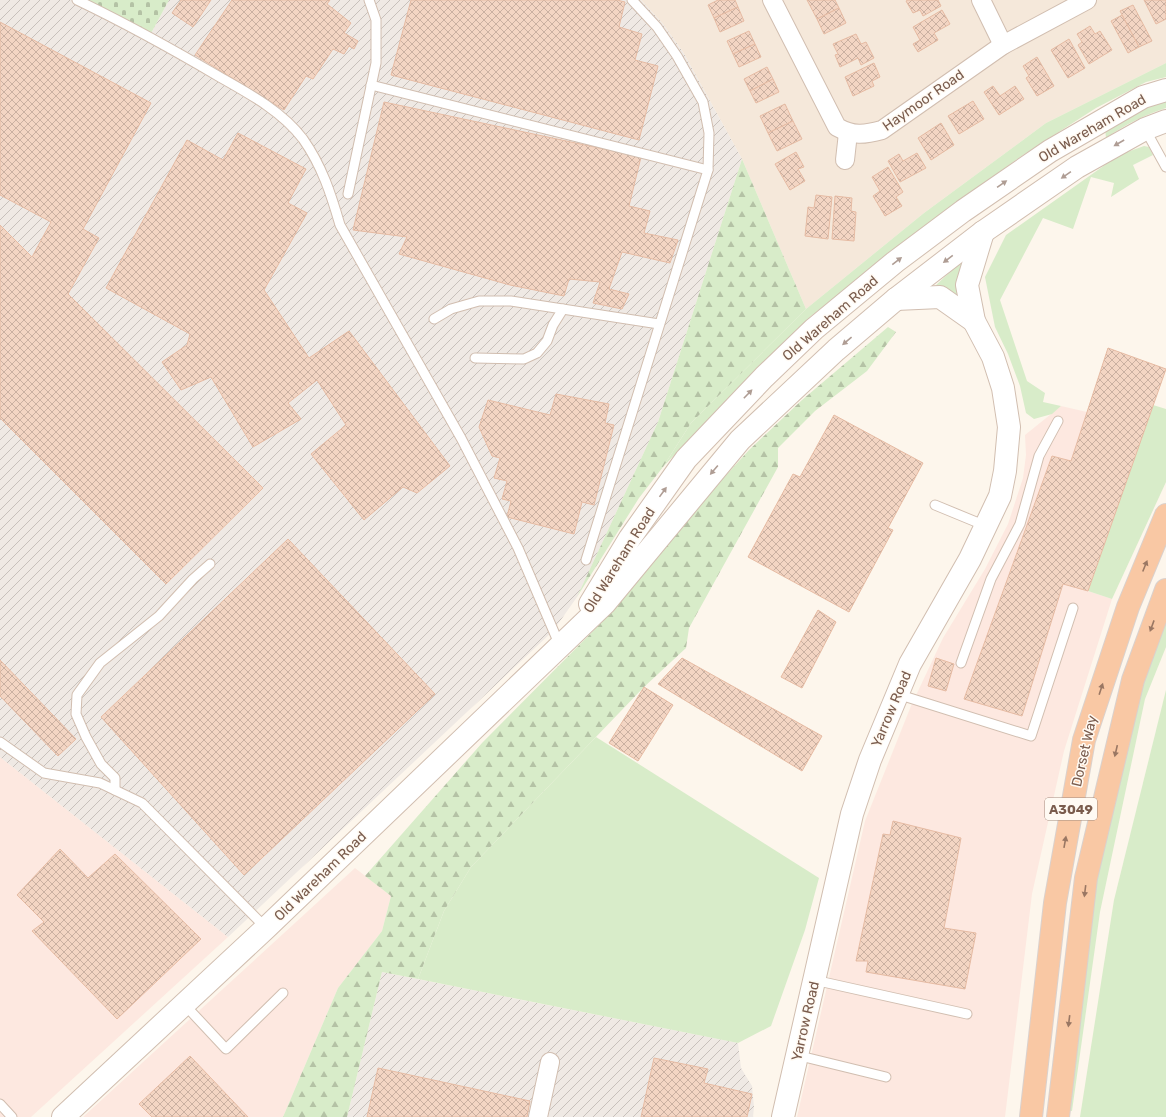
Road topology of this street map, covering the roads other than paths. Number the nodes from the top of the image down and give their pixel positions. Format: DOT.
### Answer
graph roads {
  1 [pos="77,0"];
  2 [pos="369,0"];
  3 [pos="632,0"];
  4 [pos="772,0"];
  5 [pos="981,0"];
  6 [pos="1087,0"];
  7 [pos="1003,45"];
  8 [pos="371,85"];
  9 [pos="1166,90"];
  10 [pos="1166,120"];
  11 [pos="1145,128"];
  12 [pos="848,133"];
  13 [pos="845,160"];
  14 [pos="1166,167"];
  15 [pos="708,170"];
  16 [pos="348,194"];
  17 [pos="983,232"];
  18 [pos="896,299"];
  19 [pos="563,309"];
  20 [pos="434,319"];
  21 [pos="974,321"];
  22 [pos="659,324"];
  23 [pos="475,358"];
  24 [pos="1058,421"];
  25 [pos="935,505"];
  26 [pos="1166,515"];
  27 [pos="986,526"];
  28 [pos="586,560"];
  29 [pos="210,564"];
  30 [pos="1166,590"];
  31 [pos="1073,608"];
  32 [pos="568,639"];
  33 [pos="961,663"];
  34 [pos="897,694"];
  35 [pos="0,742"];
  36 [pos="115,790"];
  37 [pos="1060,873"];
  38 [pos="266,928"];
  39 [pos="814,980"];
  40 [pos="283,993"];
  41 [pos="184,1004"];
  42 [pos="968,1014"];
  43 [pos="796,1055"];
  44 [pos="550,1062"];
  45 [pos="886,1077"];
  46 [pos="0,1104"];
  47 [pos="12,1117"];
  48 [pos="63,1117"];
  49 [pos="538,1117"];
  50 [pos="783,1117"];
  51 [pos="1018,1117"];
  52 [pos="1031,1117"];
  53 [pos="1058,1117"];
  1 -- 32 [label="lane"];
  2 -- 8 [label="lane"];
  3 -- 15 [label="lane"];
  4 -- 12 [label="street"];
  5 -- 7 [label="street"];
  6 -- 7 [label="street, Haymoor Road"];
  7 -- 12 [label="street, Haymoor Road"];
  8 -- 15 [label="lane"];
  8 -- 16 [label="lane"];
  32 -- 9 [label="street, Old Wareham Road, one-way"];
  10 -- 11 [label="street, Old Wareham Road"];
  11 -- 14 [label="lane"];
  11 -- 17 [label="street, Old Wareham Road, one-way"];
  12 -- 13 [label="street"];
  15 -- 22 [label="lane"];
  17 -- 18 [label="street, Old Wareham Road, one-way"];
  17 -- 21 [label="street, Yarrow Road"];
  18 -- 21 [label="street, Yarrow Road"];
  18 -- 32 [label="street, Old Wareham Road, one-way"];
  19 -- 20 [label="lane"];
  19 -- 22 [label="lane"];
  19 -- 23 [label="lane"];
  21 -- 27 [label="street, Yarrow Road"];
  22 -- 28 [label="lane"];
  24 -- 33 [label="lane"];
  25 -- 27 [label="lane"];
  37 -- 26 [label="highway, Dorset Way / A3049, one-way"];
  27 -- 34 [label="street, Yarrow Road"];
  29 -- 36 [label="lane"];
  30 -- 53 [label="highway, A3049, one-way"];
  31 -- 34 [label="lane"];
  32 -- 38 [label="street, Old Wareham Road"];
  34 -- 39 [label="street, Yarrow Road"];
  35 -- 36 [label="lane"];
  36 -- 38 [label="lane"];
  37 -- 51 [label="highway"];
  37 -- 52 [label="highway, Dorset Way / A3049"];
  38 -- 41 [label="street, Old Wareham Road"];
  39 -- 42 [label="lane"];
  39 -- 43 [label="street, Yarrow Road"];
  40 -- 41 [label="lane"];
  41 -- 48 [label="street, Old Wareham Road"];
  43 -- 45 [label="lane"];
  43 -- 50 [label="street, Yarrow Road"];
  44 -- 49 [label="street"];
  46 -- 47 [label="lane"];
}
